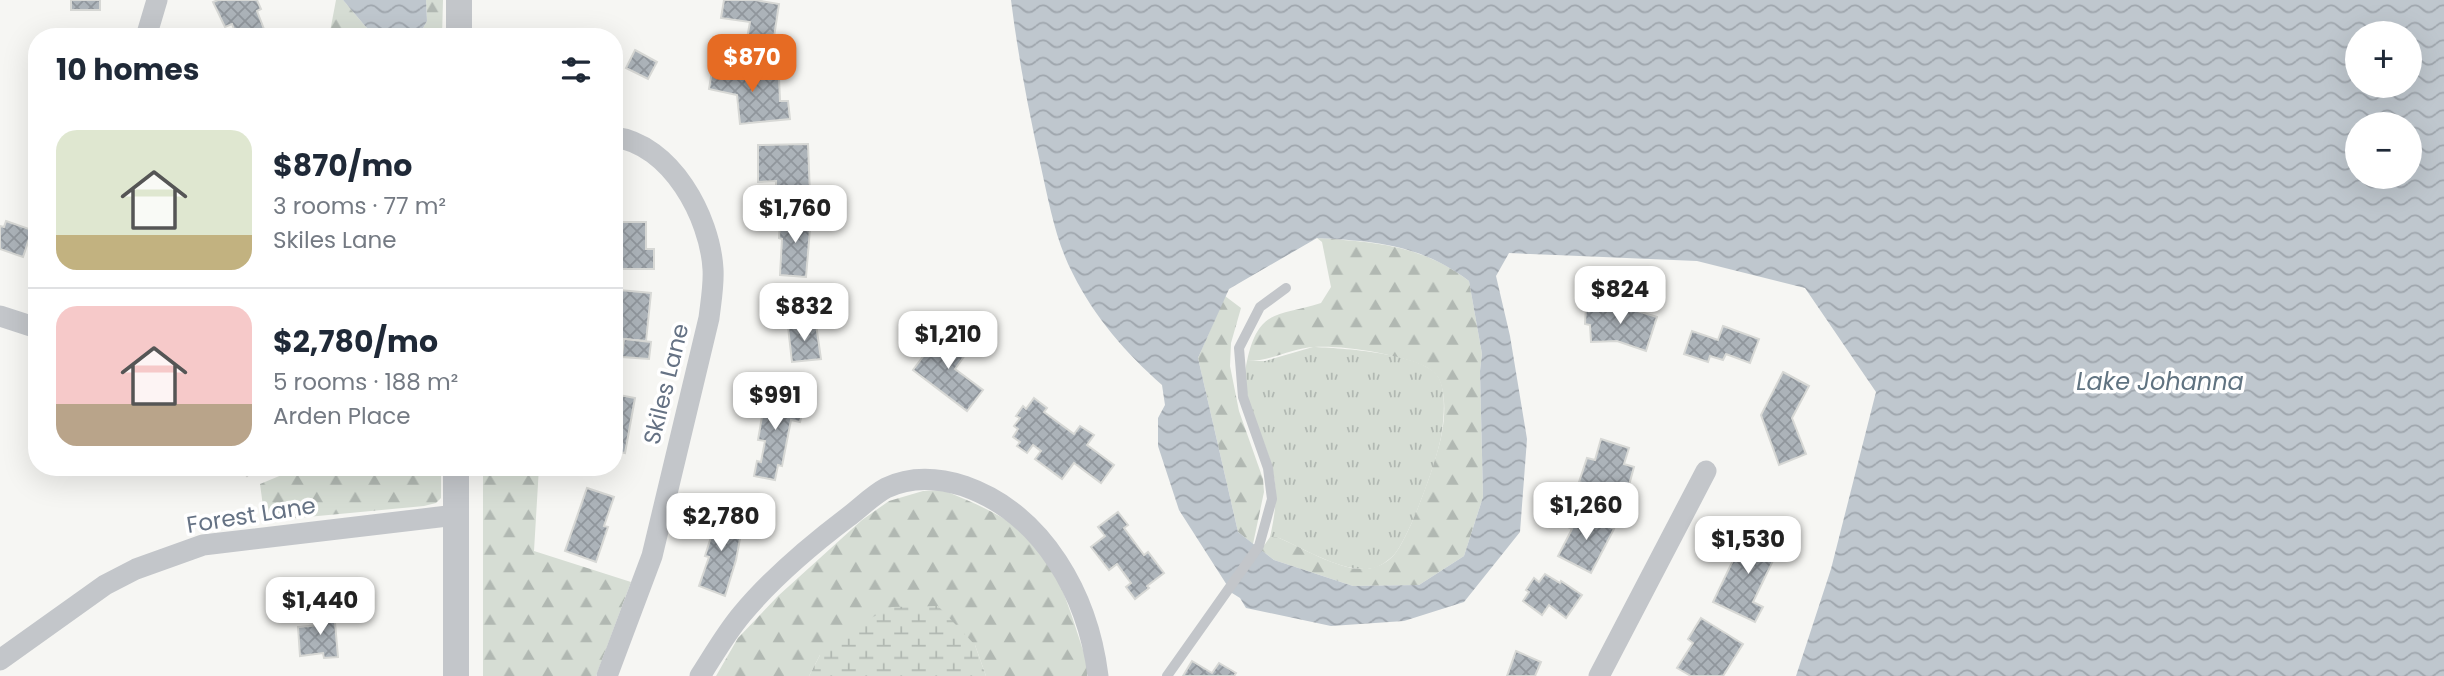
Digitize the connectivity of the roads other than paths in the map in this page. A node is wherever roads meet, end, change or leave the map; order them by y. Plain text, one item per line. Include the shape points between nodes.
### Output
1 (157, 0) edge
2 (459, 0) edge
3 (149, 28) edge
4 (459, 28) edge
5 (623, 140) edge
6 (1286, 288) dead end
7 (0, 316) edge
8 (28, 325) edge
9 (1706, 471) dead end
10 (456, 476) edge
11 (456, 515) junction
12 (0, 660) edge
13 (456, 676) edge
14 (607, 676) edge
15 (700, 676) edge
16 (1098, 676) edge
17 (1167, 676) edge
18 (1599, 676) edge

1 - 3 street
2 - 4 street
5 - 14 street, Skiles Lane via 649,150 686,190 710,246 713,279 709,318 652,556
6 - 17 lane via 1260,307 1239,348 1244,397 1268,468 1272,499 1259,546
7 - 8 street
9 - 18 street
10 - 11 street
11 - 12 street, Forest Lane via 203,545 106,585
11 - 13 street
15 - 16 street via 741,614 782,573 887,488 922,478 990,496 1037,533 1062,566 1079,604 1094,646

